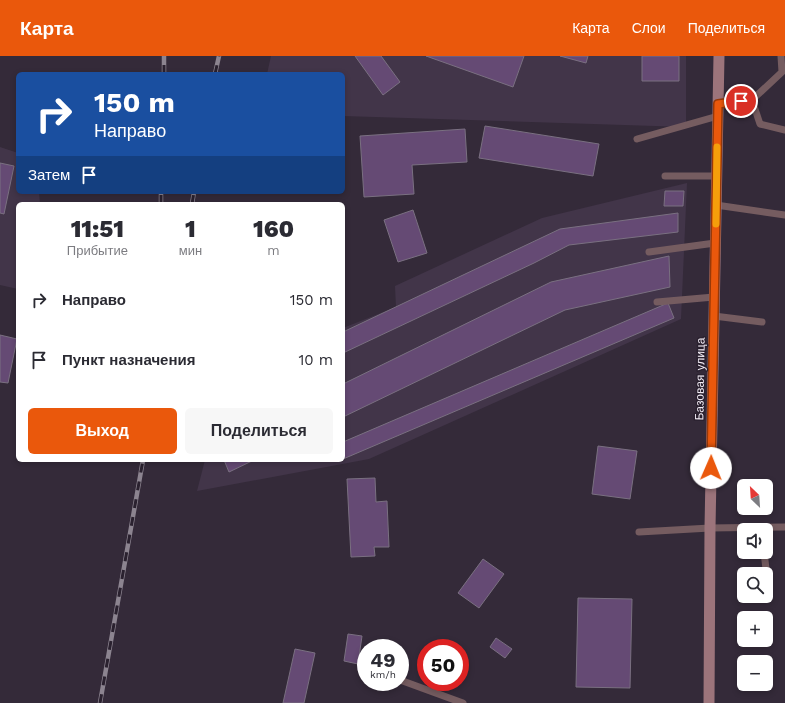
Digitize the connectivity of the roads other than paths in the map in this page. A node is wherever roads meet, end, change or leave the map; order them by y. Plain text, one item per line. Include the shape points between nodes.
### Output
1 (719, 56) edge
2 (781, 56) edge
3 (752, 100) junction
4 (718, 104) junction
5 (718, 116) junction
6 (785, 130) edge
7 (637, 139) dead end
8 (665, 176) dead end
9 (717, 176) junction
10 (716, 205) junction
11 (785, 215) edge
12 (715, 243) junction
13 (649, 252) dead end
14 (714, 296) junction
15 (657, 302) dead end
16 (714, 316) junction
17 (762, 322) dead end
18 (785, 527) edge
19 (710, 528) junction
20 (773, 528) edge
21 (737, 529) edge
22 (638, 532) dead end
23 (409, 683) edge
24 (463, 703) edge
25 (709, 703) edge

1 - 4 main road, Базовая улица
2 - 3 lane via 782,72
3 - 4 lane
3 - 6 lane via 760,124
4 - 5 main road, Базовая улица
5 - 7 lane
5 - 9 main road, Базовая улица
8 - 9 lane
9 - 10 main road, Базовая улица
10 - 11 lane
10 - 12 main road, Базовая улица
12 - 13 lane
12 - 14 main road, Базовая улица
14 - 15 lane
14 - 16 main road, Базовая улица
16 - 17 lane
16 - 19 main road, Базовая улица
18 - 20 lane
19 - 21 lane
19 - 22 lane
19 - 25 main road, Базовая улица
23 - 24 lane

